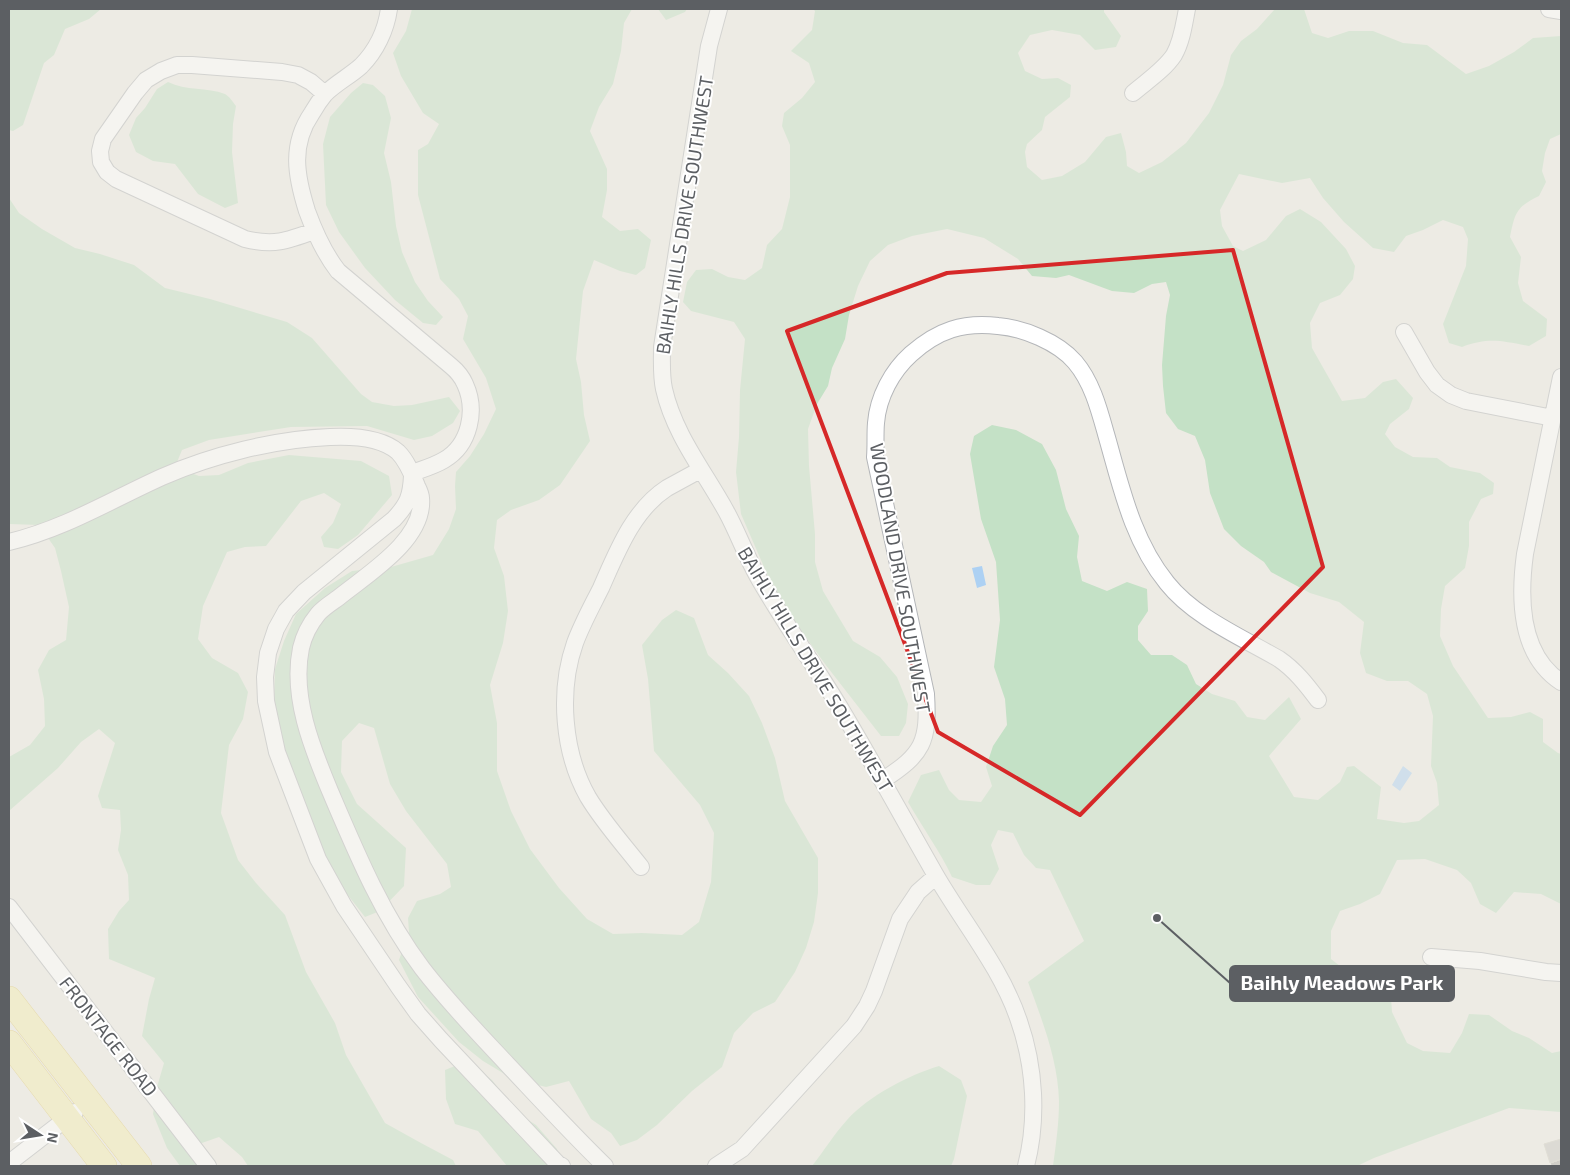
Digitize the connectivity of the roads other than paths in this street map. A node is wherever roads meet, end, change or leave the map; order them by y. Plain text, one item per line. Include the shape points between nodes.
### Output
1 (388, 9) edge
2 (719, 9) edge
3 (1187, 9) edge
4 (1549, 9) edge
5 (1561, 11) edge
6 (1133, 92) dead end
7 (325, 94) junction
8 (314, 232) junction
9 (1404, 332) dead end
10 (1561, 377) edge
11 (1553, 418) junction
12 (700, 470) junction
13 (412, 473) junction
14 (9, 542) edge
15 (1561, 682) edge
16 (1318, 700) dead end
17 (883, 780) junction
18 (641, 866) dead end
19 (936, 876) junction
20 (9, 907) edge
21 (1431, 957) dead end
22 (1561, 973) edge
23 (9, 999) edge
24 (9, 1043) edge
25 (89, 1101) junction
26 (67, 1118) junction
27 (9, 1162) edge
28 (104, 1166) edge
29 (139, 1166) edge
30 (208, 1166) edge
31 (562, 1166) edge
32 (605, 1166) edge
33 (716, 1166) edge
34 (1026, 1166) edge

1 - 7 street via 385,28 372,53
2 - 12 street, BAIHLY HILLS DRIVE SOUTHWEST via 708,56 662,347 664,388 678,429
3 - 6 street via 1175,53 1165,66
4 - 5 street
7 - 8 street via 303,128 297,158 300,189
7 - 8 street via 298,75 177,65 146,80 103,139 100,151 101,162 116,179 245,238 278,243
8 - 13 street via 338,272 451,366 465,384 471,417 460,445 446,460
9 - 11 street via 1427,372 1451,395 1466,401
10 - 11 street
11 - 15 street via 1525,554 1522,599 1532,644 1541,663
12 - 17 street, BAIHLY HILLS DRIVE SOUTHWEST via 725,508 791,632
12 - 18 street via 666,489 646,506 630,528 575,643 568,671 564,699 566,726 580,781 598,813
13 - 14 street via 397,452 380,442 341,436 313,437 202,462 164,476 36,536
13 - 31 street via 411,494 404,508 304,592 286,611 276,629 265,677 266,701 275,744 318,859 344,906 398,986 441,1040
13 - 32 street via 421,497 420,512 405,541 320,612 306,630 299,673 300,699 308,729 353,845 403,940 456,1010
16 - 17 street, WOODLAND DRIVE SOUTHWEST via 1289,666 1183,600 1152,564 1128,512 1094,396 1074,360 1035,334 1008,326 963,326 943,332 907,358 892,376 881,399 876,422 876,457 926,694 927,714 927,727 916,755
17 - 19 street, BAIHLY HILLS DRIVE SOUTHWEST
19 - 33 street via 911,900 900,918 874,991 854,1026 742,1150
19 - 34 street, BAIHLY HILLS DRIVE SOUTHWEST via 998,976 1019,1021 1029,1056 1033,1090 1034,1122
20 - 30 street, FRONTAGE ROAD
21 - 22 street
23 - 25 main road
24 - 26 main road
25 - 26 street
25 - 29 main road
26 - 27 street
26 - 28 main road

